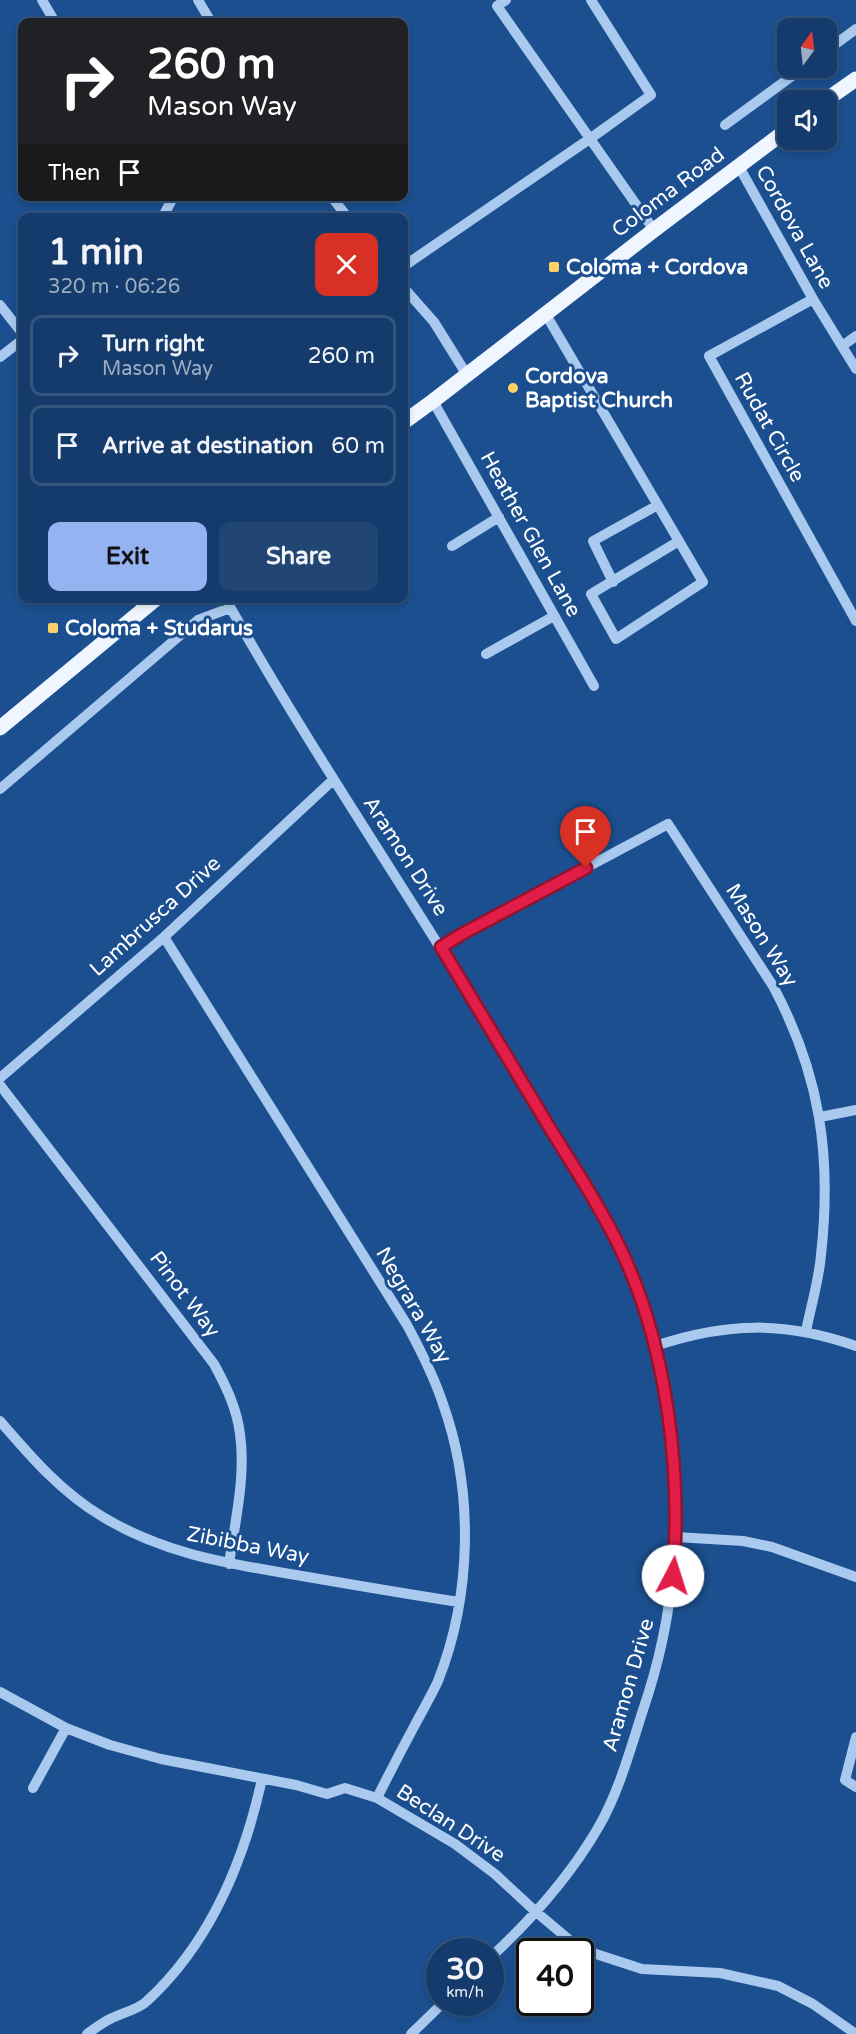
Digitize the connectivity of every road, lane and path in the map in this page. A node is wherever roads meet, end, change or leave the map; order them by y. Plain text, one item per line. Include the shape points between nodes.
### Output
1 (42, 0) edge
2 (198, 0) edge
3 (506, 0) edge
4 (591, 0) edge
5 (53, 18) edge
6 (209, 18) edge
7 (856, 29) edge
8 (837, 43) edge
9 (789, 78) edge
10 (856, 79) edge
11 (837, 92) edge
12 (725, 125) dead end
13 (777, 137) edge
14 (591, 138) junction
15 (738, 165) junction
16 (334, 201) edge
17 (344, 213) edge
18 (654, 230) junction
19 (408, 263) edge
20 (408, 293) edge
21 (813, 299) junction
22 (0, 305) edge
23 (545, 314) junction
24 (18, 328) edge
25 (856, 336) edge
26 (18, 343) edge
27 (842, 346) junction
28 (0, 357) edge
29 (856, 369) edge
30 (467, 375) junction
31 (433, 401) junction
32 (408, 419) edge
33 (658, 505) junction
34 (499, 517) junction
35 (679, 541) junction
36 (452, 546) dead end
37 (612, 582) junction
38 (152, 603) edge
39 (227, 603) edge
40 (554, 616) junction
41 (856, 621) edge
42 (486, 654) dead end
43 (594, 686) dead end
44 (0, 728) edge
45 (333, 780) junction
46 (0, 789) edge
47 (164, 937) junction
48 (441, 947) junction
49 (0, 1078) edge
50 (0, 1085) edge
51 (856, 1110) edge
52 (819, 1117) junction
53 (806, 1331) junction
54 (655, 1346) junction
55 (856, 1346) edge
56 (0, 1422) edge
57 (676, 1537) junction
58 (229, 1564) junction
59 (856, 1577) edge
60 (459, 1602) junction
61 (0, 1692) edge
62 (66, 1728) junction
63 (856, 1737) edge
64 (262, 1779) junction
65 (856, 1786) edge
66 (33, 1788) dead end
67 (376, 1798) junction
68 (535, 1911) junction
69 (504, 1945) edge
70 (430, 2016) edge
71 (87, 2034) edge
72 (411, 2034) edge
73 (856, 2034) edge

1 - 5 street
2 - 6 street
3 - 14 street via 497,6
4 - 14 street via 651,95
7 - 8 street
9 - 12 street
10 - 11 main road
13 - 15 main road, Coloma Road
14 - 18 street
14 - 19 street
15 - 18 main road, Coloma Road
15 - 21 street, Cordova Lane
16 - 17 street
18 - 23 main road, Coloma Road
20 - 30 street via 434,322
21 - 27 street, Cordova Lane
21 - 41 street, Rudat Circle via 709,356
22 - 24 street
23 - 30 main road, Coloma Road
23 - 33 street
25 - 27 street
26 - 28 street
27 - 29 street, Cordova Lane
30 - 31 main road, Coloma Road
31 - 32 main road, Coloma Road
31 - 34 street, Heather Glen Lane
33 - 35 street
33 - 37 street via 593,541
34 - 36 street
34 - 40 street, Heather Glen Lane
35 - 37 street
35 - 37 street via 703,582 616,639 591,594
38 - 44 main road
39 - 45 street, Aramon Drive
39 - 46 street via 198,620
40 - 42 street
40 - 43 street, Heather Glen Lane
45 - 47 street, Lambrusca Drive
45 - 48 street, Aramon Drive
47 - 49 street, Lambrusca Drive
47 - 60 street, Negrara Way via 407,1325 427,1364 444,1405 462,1490 465,1532
48 - 52 street, Mason Way via 669,824 787,1012 803,1051
48 - 54 street, Aramon Drive via 597,1205 622,1252
50 - 58 street, Pinot Way via 214,1364 226,1386 240,1433 242,1470
51 - 52 street
52 - 53 street, Mason Way via 825,1158 821,1256
53 - 54 street via 765,1327 722,1329
53 - 55 street
54 - 57 street, Aramon Drive via 672,1445
56 - 58 street, Zibibba Way via 51,1478 102,1517 172,1550
57 - 59 street via 772,1547
57 - 68 street, Aramon Drive via 664,1638 625,1766 600,1825
58 - 60 street, Zibibba Way
60 - 67 street, Negrara Way via 437,1682
61 - 62 street, Beclan Drive
62 - 64 street, Beclan Drive via 161,1759
62 - 66 street
63 - 65 street via 845,1780
64 - 67 street, Beclan Drive via 327,1794 345,1788
64 - 71 street via 232,1879 190,1950 145,2003
67 - 68 street, Beclan Drive via 455,1844
68 - 69 street, Aramon Drive
68 - 73 street, Beclan Drive via 573,1943 596,1954 642,1969 720,1973 778,1986 813,2004
70 - 72 street

